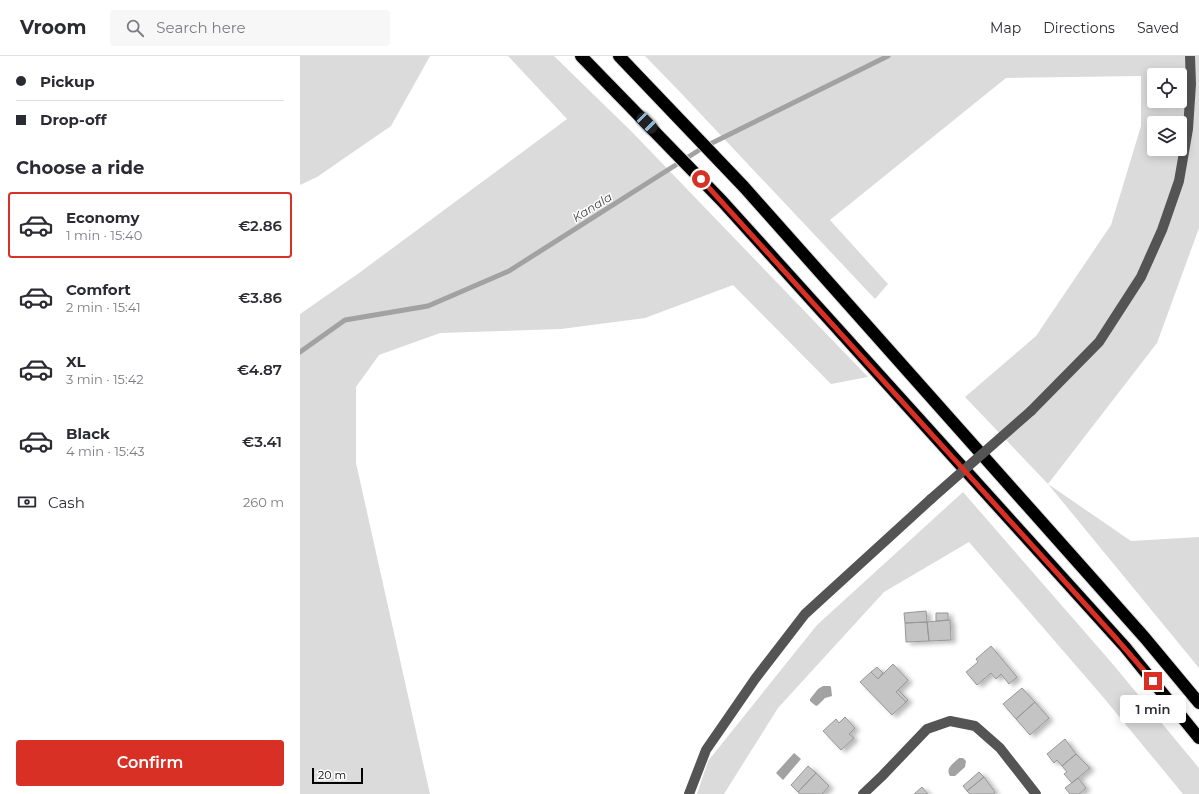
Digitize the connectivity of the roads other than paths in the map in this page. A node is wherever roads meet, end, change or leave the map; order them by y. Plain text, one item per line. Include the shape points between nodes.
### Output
1 (581, 56) edge
2 (618, 56) edge
3 (1190, 56) edge
4 (1199, 703) edge
5 (1199, 738) edge
6 (689, 794) edge
7 (863, 794) edge
8 (1036, 794) edge

1 - 5 highway via 722,201 1125,647
2 - 4 highway via 744,187 1145,638
3 - 6 street, bridge via 1188,129 1179,181 1162,230 1141,277 1100,342 1031,411 805,614 755,679 706,750
7 - 8 street via 926,729 950,721 975,726 1000,748

